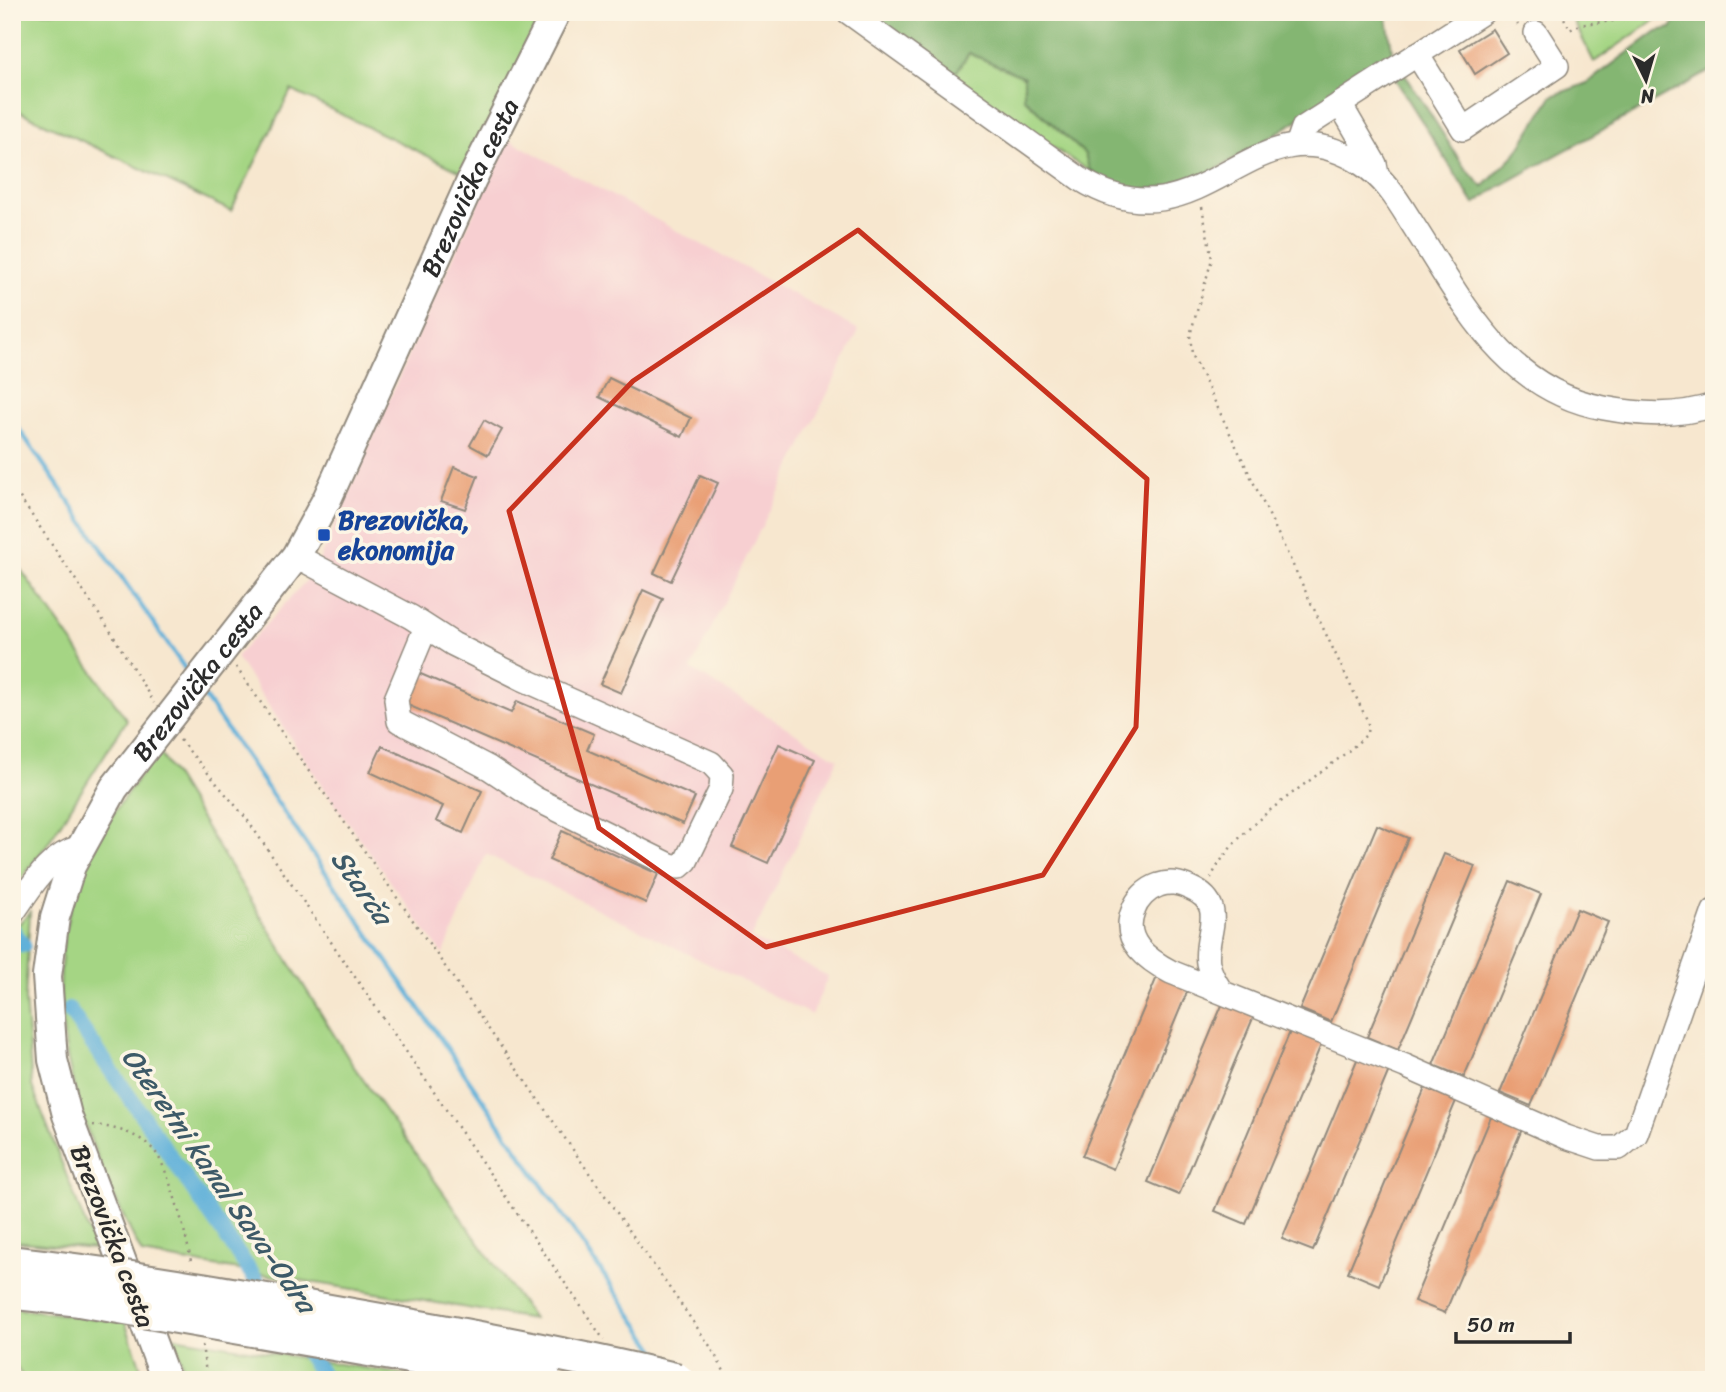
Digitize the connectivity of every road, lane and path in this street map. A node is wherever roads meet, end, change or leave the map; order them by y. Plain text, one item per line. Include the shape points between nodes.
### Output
1 (556, 12) edge
2 (848, 12) edge
3 (1483, 12) edge
4 (1560, 12) edge
5 (1634, 12) edge
6 (1536, 33) dead end
7 (1417, 54) junction
8 (1340, 104) junction
9 (1297, 145) junction
10 (1377, 174) junction
11 (1197, 190) junction
12 (1714, 405) edge
13 (12, 486) edge
14 (296, 556) junction
15 (426, 627) junction
16 (219, 656) junction
17 (170, 715) junction
18 (80, 847) junction
19 (1206, 898) junction
20 (1714, 911) edge
21 (12, 914) edge
22 (1221, 991) junction
23 (71, 1126) junction
24 (12, 1263) edge
25 (191, 1266) dead end
26 (12, 1292) edge
27 (201, 1334) dead end
28 (608, 1346) dead end
29 (12, 1368) edge
30 (21, 1380) edge
31 (166, 1380) edge
32 (207, 1380) edge
33 (545, 1380) edge
34 (677, 1380) edge
35 (729, 1380) edge

1 - 14 main road, Brezovička cesta via 472,179 327,499
2 - 11 street via 1102,193 1150,202
3 - 7 street
4 - 5 path via 1570,30 1583,23 1616,22
6 - 7 street via 1557,66 1463,129
7 - 8 street
8 - 9 street via 1303,128
8 - 10 street
9 - 10 street via 1337,152
9 - 11 street via 1267,151
10 - 12 street via 1477,325 1524,373 1560,394 1619,411 1675,414
11 - 19 path via 1212,259 1190,335 1192,354 1367,722 1367,734 1357,744 1290,793 1225,856 1210,880
13 - 17 path
14 - 15 street
14 - 16 main road, Brezovička cesta
15 - 15 street via 523,679 711,763 722,775 721,789 687,862 678,867 658,859 536,799 489,768 399,721 396,699
16 - 17 main road, Brezovička cesta
16 - 35 path via 710,1346
17 - 18 main road, Brezovička cesta via 114,788
17 - 28 path via 246,818
18 - 21 street via 64,851 51,862
18 - 23 main road, Brezovička cesta via 55,917 47,976 53,1059
19 - 22 street via 1213,923 1207,959
19 - 22 street via 1192,888 1160,884 1139,899 1130,929 1148,960
20 - 22 street via 1636,1134 1619,1148 1599,1149 1566,1137
23 - 25 path via 114,1127 142,1140 156,1153
23 - 31 main road, Brezovička cesta
24 - 34 highway, bridge via 558,1352
26 - 33 highway, bridge via 76,1299
27 - 32 path
29 - 30 path

